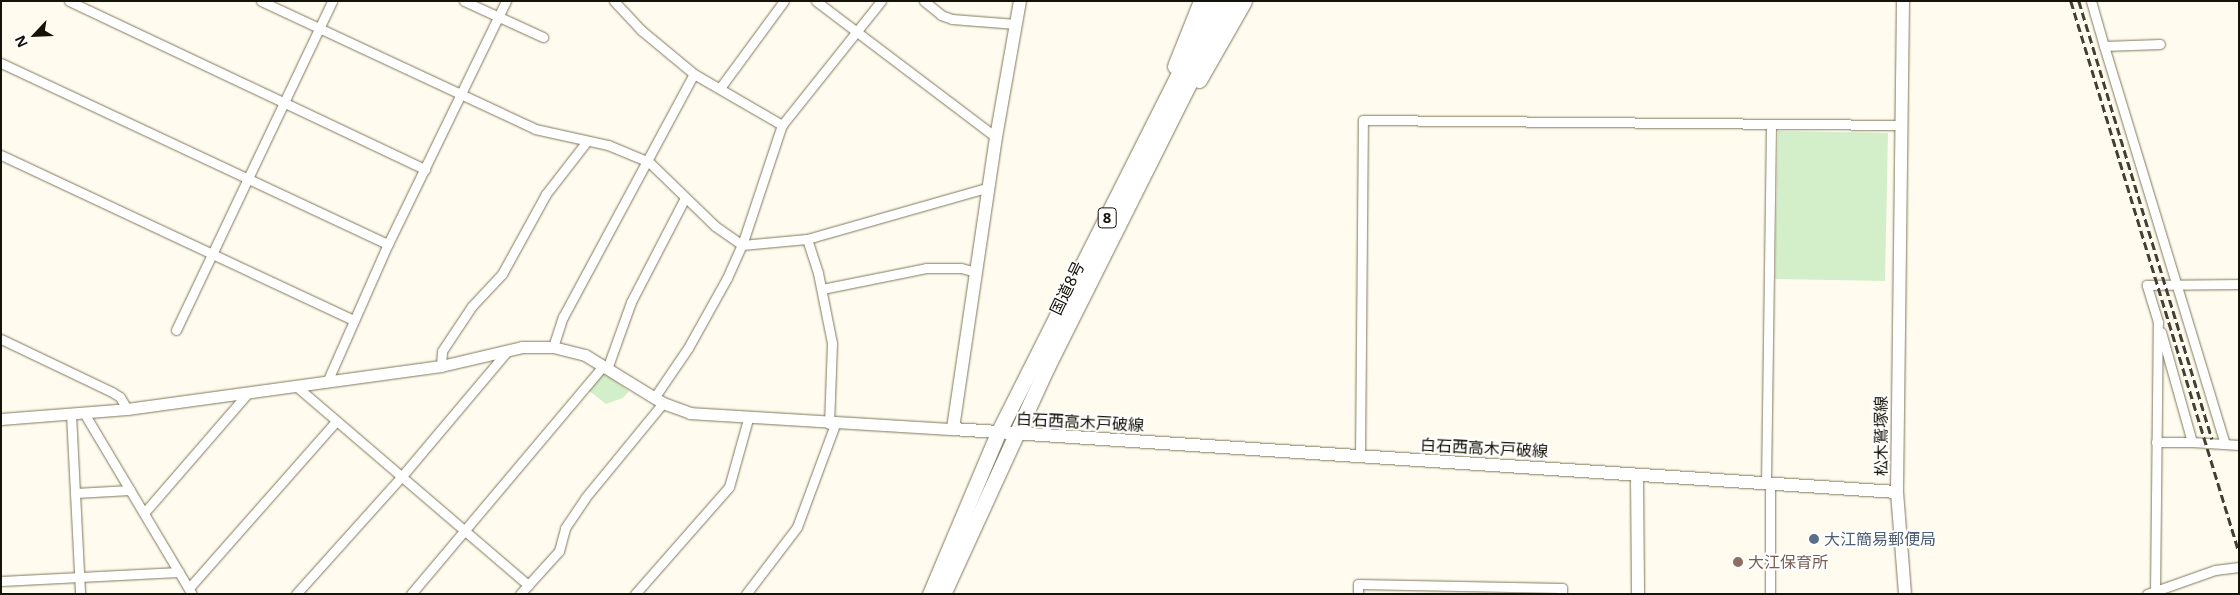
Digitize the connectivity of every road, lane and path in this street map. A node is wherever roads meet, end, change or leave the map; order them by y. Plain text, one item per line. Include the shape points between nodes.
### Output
1 (69, 1) edge
2 (261, 1) edge
3 (332, 1) edge
4 (464, 1) edge
5 (506, 1) edge
6 (614, 1) edge
7 (784, 1) edge
8 (816, 1) edge
9 (881, 1) edge
10 (924, 1) edge
11 (1020, 1) edge
12 (1201, 1) edge
13 (1215, 1) edge
14 (1230, 1) edge
15 (1244, 1) edge
16 (1902, 1) edge
17 (2091, 1) edge
18 (498, 17) junction
19 (1016, 24) junction
20 (319, 29) junction
21 (855, 31) junction
22 (543, 37) dead end
23 (2160, 44) dead end
24 (2104, 46) junction
25 (1, 63) edge
26 (694, 74) junction
27 (720, 88) junction
28 (461, 96) junction
29 (284, 103) junction
30 (1163, 106) junction
31 (1771, 124) junction
32 (782, 125) junction
33 (1900, 125) junction
34 (996, 137) junction
35 (587, 141) junction
36 (1157, 146) junction
37 (1, 155) edge
38 (649, 162) junction
39 (425, 169) junction
40 (248, 178) junction
41 (989, 187) junction
42 (685, 198) junction
43 (808, 239) junction
44 (388, 244) junction
45 (742, 245) junction
46 (213, 254) junction
47 (976, 272) junction
48 (2239, 284) edge
49 (2176, 285) junction
50 (822, 289) junction
51 (354, 320) junction
52 (2158, 322) junction
53 (176, 330) dead end
54 (1, 340) edge
55 (553, 347) junction
56 (508, 350) junction
57 (441, 366) junction
58 (605, 368) junction
59 (327, 382) junction
60 (296, 386) junction
61 (248, 393) junction
62 (658, 401) junction
63 (127, 409) junction
64 (84, 413) junction
65 (71, 414) junction
66 (1, 419) edge
67 (748, 419) junction
68 (336, 421) junction
69 (832, 424) junction
70 (956, 430) junction
71 (998, 433) junction
72 (1016, 434) junction
73 (2156, 442) junction
74 (2192, 442) junction
75 (2225, 444) junction
76 (2239, 444) edge
77 (1360, 457) junction
78 (402, 476) junction
79 (1637, 476) junction
80 (1768, 485) junction
81 (130, 490) junction
82 (1898, 492) junction
83 (75, 493) junction
84 (144, 513) junction
85 (466, 530) junction
86 (2239, 566) edge
87 (179, 572) junction
88 (79, 577) junction
89 (1, 582) edge
90 (528, 585) junction
91 (190, 591) edge
92 (2155, 593) edge
93 (80, 594) edge
94 (296, 594) edge
95 (411, 594) edge
96 (520, 594) edge
97 (635, 594) edge
98 (746, 594) edge
99 (930, 594) edge
100 (943, 594) edge
101 (1358, 594) edge
102 (1562, 594) edge
103 (1638, 594) edge
104 (1770, 594) edge
105 (1905, 594) edge
106 (2147, 594) edge

1 - 29 street
2 - 20 street
3 - 20 street
4 - 18 street
5 - 18 street
6 - 26 street via 641,30
7 - 27 street
8 - 21 street
9 - 21 street
10 - 19 street via 952,19
11 - 19 main road
12 - 30 highway via 1180,47
13 - 30 highway, 国道8号 / 8
14 - 36 highway, 国道8号 / 8
15 - 36 highway via 1212,62
16 - 33 main road, 松木鷲塚線
17 - 24 street
18 - 22 street
18 - 28 street
19 - 34 main road
20 - 28 street
20 - 29 street
21 - 32 street
21 - 34 street
23 - 24 street
24 - 49 street
25 - 40 street
26 - 27 street
26 - 38 street
27 - 32 street
28 - 35 street via 535,129
28 - 39 street
29 - 39 street
29 - 40 street
30 - 71 highway, 国道8号 / 8
31 - 33 street
31 - 77 street via 1363,120
31 - 80 street
32 - 45 street
33 - 82 main road, 松木鷲塚線
34 - 41 main road
35 - 38 street via 608,144
35 - 57 street via 546,194 502,274 472,306 442,351
36 - 72 highway, 国道8号 / 8
37 - 46 street
38 - 42 street
38 - 55 street via 563,317
39 - 44 street
40 - 44 street
40 - 46 street
41 - 43 street
41 - 47 main road
42 - 45 street via 715,226
42 - 58 street via 631,302
43 - 45 street
43 - 50 street
44 - 51 street
45 - 62 street
46 - 51 street
46 - 53 street
47 - 50 street via 961,268 926,268
47 - 70 main road
48 - 49 street
49 - 52 street via 2147,285
49 - 75 street
50 - 69 street via 832,343
51 - 59 street
52 - 73 street
52 - 74 street
54 - 63 street via 112,392 120,397
55 - 56 street
55 - 58 street via 585,355
56 - 57 street
56 - 78 street
57 - 59 street
58 - 62 street
58 - 85 street
59 - 60 street
60 - 61 street
60 - 68 street
61 - 63 street
61 - 84 street
62 - 67 street via 690,413
62 - 90 street via 565,528 559,550
63 - 64 street
64 - 65 street
64 - 81 street
65 - 66 street
65 - 83 street
67 - 69 street
67 - 97 street via 729,487
68 - 78 street
68 - 91 street
69 - 70 street
69 - 98 street via 797,527
70 - 71 main road, 白石西高木戸破線
71 - 72 main road, 白石西高木戸破線
71 - 99 highway, 国道8号 / 8
72 - 77 main road, 白石西高木戸破線
72 - 100 highway, 国道8号 / 8
73 - 74 street
73 - 92 street
74 - 75 street
75 - 76 street
77 - 79 main road, 白石西高木戸破線
78 - 85 street
78 - 94 street
79 - 80 main road, 松木鷲塚線
79 - 103 main road
80 - 82 main road, 松木鷲塚線
80 - 104 street
81 - 83 street
81 - 84 street
82 - 105 main road
83 - 88 street
84 - 87 street
85 - 90 street
85 - 95 street
86 - 92 street via 2215,570
87 - 88 street
87 - 91 street
88 - 89 street
88 - 93 street
90 - 96 street
92 - 106 street
101 - 102 street via 1358,584 1562,588

